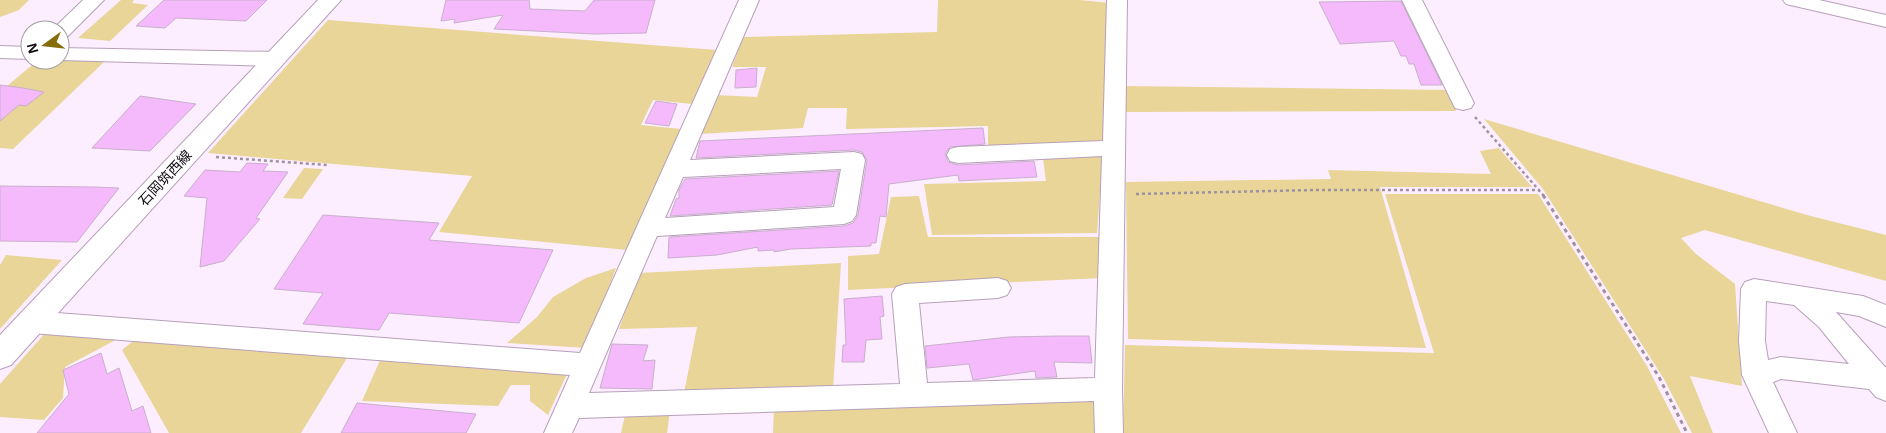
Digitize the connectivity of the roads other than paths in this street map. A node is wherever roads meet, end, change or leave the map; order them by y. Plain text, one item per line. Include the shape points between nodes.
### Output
1 (94, 0) edge
2 (330, 0) edge
3 (749, 0) edge
4 (1117, 0) edge
5 (1412, 0) edge
6 (1793, 0) edge
7 (1886, 21) edge
8 (70, 23) edge
9 (70, 42) edge
10 (0, 52) edge
11 (20, 53) edge
12 (70, 54) edge
13 (93, 55) junction
14 (275, 60) junction
15 (1463, 103) road end
16 (1114, 148) junction
17 (958, 155) dead end
18 (674, 168) junction
19 (648, 228) junction
20 (998, 288) dead end
21 (1801, 296) junction
22 (1886, 317) edge
23 (31, 322) junction
24 (0, 356) edge
25 (588, 365) junction
26 (1756, 375) junction
27 (1884, 382) edge
28 (1108, 389) junction
29 (915, 395) junction
30 (570, 406) junction
31 (558, 433) edge
32 (1109, 433) edge
33 (1783, 433) edge

1 - 8 street
2 - 14 main road, 石岡筑西線
3 - 18 street
4 - 16 street
5 - 15 street
6 - 7 street
9 - 13 street
10 - 11 street
12 - 13 street
13 - 14 street
14 - 23 main road, 石岡筑西線
16 - 17 street
16 - 28 street
18 - 19 street
18 - 19 street via 854,160 844,215
19 - 25 street
20 - 29 street via 905,294
21 - 22 street via 1863,306
21 - 26 street via 1754,289 1752,341
21 - 27 street via 1828,320
23 - 24 main road, 石岡筑西線
23 - 25 street
25 - 30 street
26 - 27 street via 1781,368
26 - 33 street
28 - 29 street
28 - 32 street
29 - 30 street
30 - 31 street

